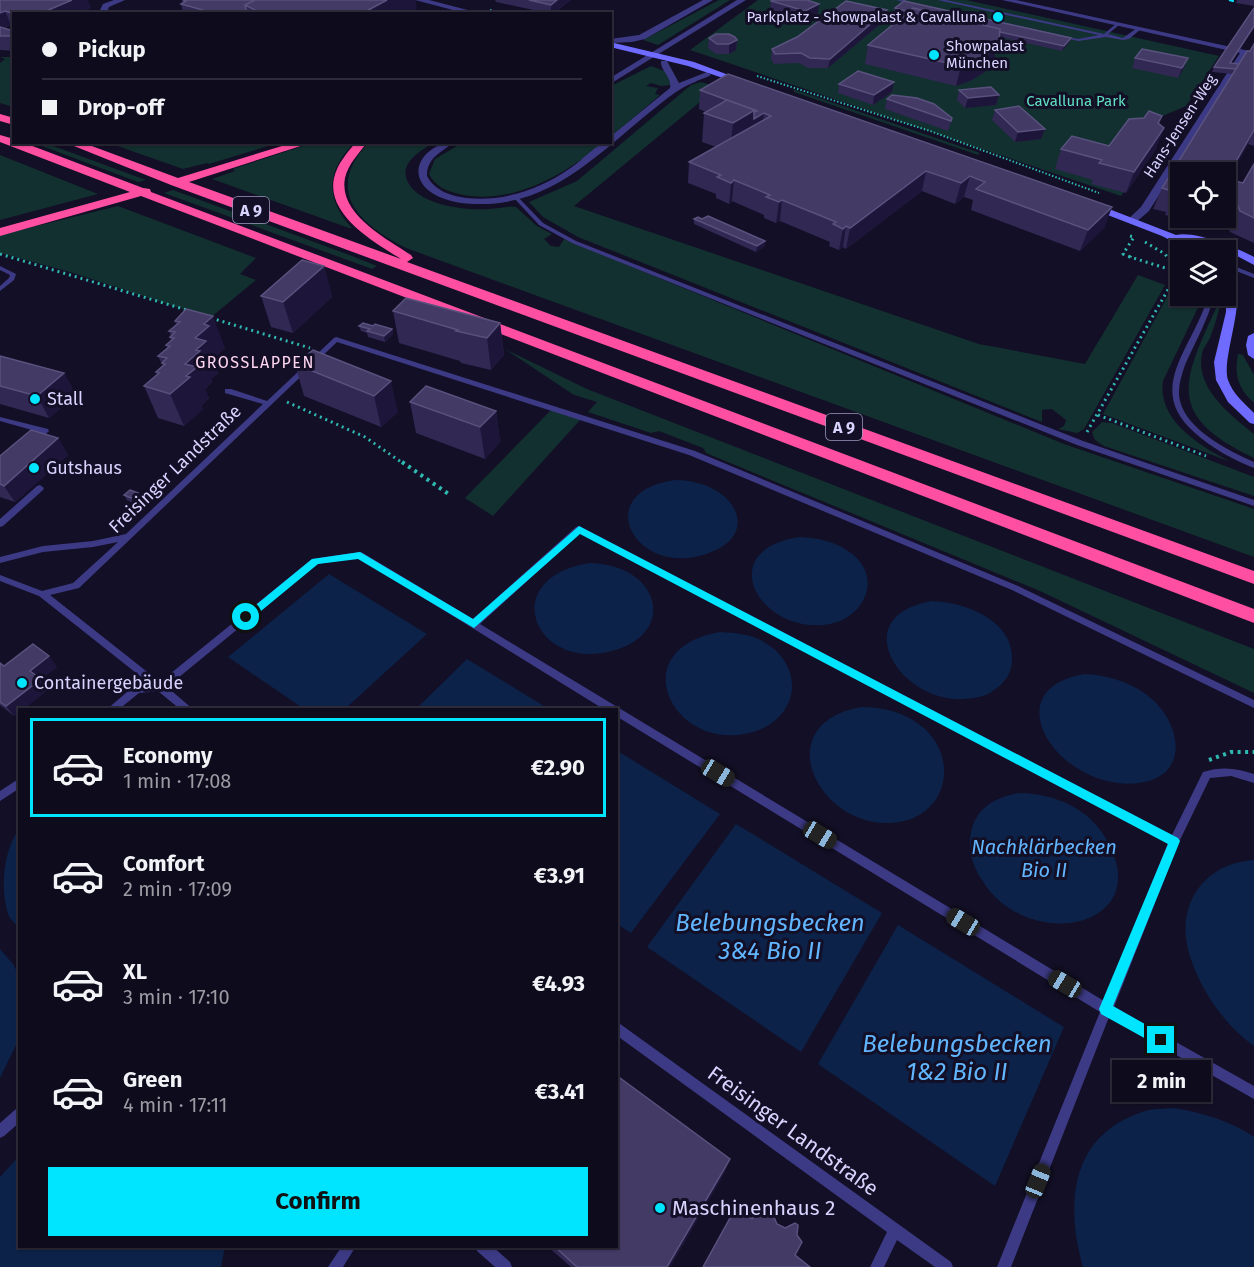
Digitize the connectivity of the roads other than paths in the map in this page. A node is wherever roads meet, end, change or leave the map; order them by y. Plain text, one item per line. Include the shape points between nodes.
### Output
1 (419, 0) edge
2 (709, 0) edge
3 (742, 0) edge
4 (898, 0) edge
5 (940, 0) edge
6 (1006, 0) edge
7 (115, 1) edge
8 (921, 5) edge
9 (454, 8) junction
10 (102, 12) edge
11 (448, 12) edge
12 (471, 12) edge
13 (1000, 22) edge
14 (1117, 24) junction
15 (1139, 29) junction
16 (1104, 36) junction
17 (612, 42) edge
18 (612, 42) edge
19 (612, 53) edge
20 (1249, 53) edge
21 (664, 63) junction
22 (707, 75) junction
23 (612, 81) edge
24 (674, 90) junction
25 (612, 140) edge
26 (16, 144) edge
27 (74, 144) edge
28 (284, 144) edge
29 (301, 144) edge
30 (360, 144) edge
31 (447, 144) edge
32 (608, 144) edge
33 (0, 150) edge
34 (75, 167) junction
35 (206, 171) junction
36 (516, 197) junction
37 (107, 198) junction
38 (1077, 200) edge
39 (1131, 221) junction
40 (0, 224) edge
41 (0, 232) edge
42 (1166, 234) junction
43 (1177, 240) edge
44 (1254, 262) edge
45 (0, 268) edge
46 (1236, 269) edge
47 (433, 276) junction
48 (1254, 276) edge
49 (0, 289) edge
50 (1207, 306) edge
51 (1233, 306) edge
52 (1254, 336) edge
53 (1254, 355) edge
54 (228, 392) dead end
55 (269, 404) junction
56 (0, 419) edge
57 (1254, 420) edge
58 (27, 447) edge
59 (1254, 465) edge
60 (40, 488) dead end
61 (1254, 502) edge
62 (0, 524) edge
63 (132, 535) junction
64 (0, 560) edge
65 (0, 578) edge
66 (1254, 578) edge
67 (42, 594) junction
68 (1254, 616) edge
69 (474, 624) junction
70 (160, 687) junction
71 (1254, 704) edge
72 (113, 708) edge
73 (186, 708) edge
74 (612, 708) edge
75 (618, 712) edge
76 (1254, 779) edge
77 (18, 784) edge
78 (0, 797) edge
79 (1174, 841) junction
80 (1106, 1009) junction
81 (618, 1028) edge
82 (1254, 1093) edge
83 (18, 1115) edge
84 (0, 1132) edge
85 (895, 1230) junction
86 (349, 1248) edge
87 (484, 1248) edge
88 (335, 1267) edge
89 (505, 1267) edge
90 (877, 1267) edge
91 (946, 1267) edge
92 (1004, 1267) edge

1 - 9 street
2 - 17 street via 642,37
3 - 23 street
4 - 8 lane
5 - 16 lane
6 - 14 street
7 - 10 street
9 - 11 street
9 - 12 street
13 - 16 lane via 1078,40
14 - 15 street
14 - 16 lane
15 - 16 lane via 1127,38
15 - 20 street
18 - 22 street via 750,81
19 - 21 street
20 - 39 street, Hans-Jensen-Weg via 1145,209
21 - 22 street
21 - 24 street via 675,76
22 - 24 street via 692,78
24 - 25 street
26 - 34 highway, A 9
27 - 47 highway, A 9
28 - 35 highway
29 - 35 highway
30 - 47 highway via 342,171 339,182 343,202 361,228
31 - 36 street via 422,165 421,178 432,190 472,202
32 - 36 street via 559,181
33 - 34 highway via 34,163
34 - 68 highway, A 9
35 - 37 highway
36 - 61 lane via 541,224 574,242 1080,443
37 - 40 highway
37 - 41 highway
38 - 39 street
39 - 42 street
42 - 43 street
42 - 44 street via 1220,246
45 - 49 lane via 13,274
46 - 48 lane
47 - 66 highway, A 9
50 - 59 lane via 1181,369 1175,391 1178,406 1194,429 1208,440
51 - 57 street via 1219,372 1229,393
52 - 53 street
54 - 55 lane
55 - 63 lane, Freisinger Landstraße
55 - 71 lane, Freisinger Landstraße via 336,339 692,453 1016,588
56 - 58 lane via 45,431
60 - 62 lane
63 - 64 lane
63 - 67 lane, Freisinger Landstraße via 76,586
65 - 67 lane
67 - 70 lane
69 - 70 lane via 360,555 315,561
69 - 74 lane
69 - 79 lane via 579,529
70 - 72 lane via 137,689
70 - 73 lane
75 - 80 lane
76 - 79 lane via 1219,771 1207,775
77 - 78 lane
79 - 80 lane
80 - 82 lane
80 - 92 lane
81 - 85 lane, Freisinger Landstraße
83 - 84 lane
85 - 90 lane
85 - 91 lane, Freisinger Landstraße
86 - 88 lane
87 - 89 lane

